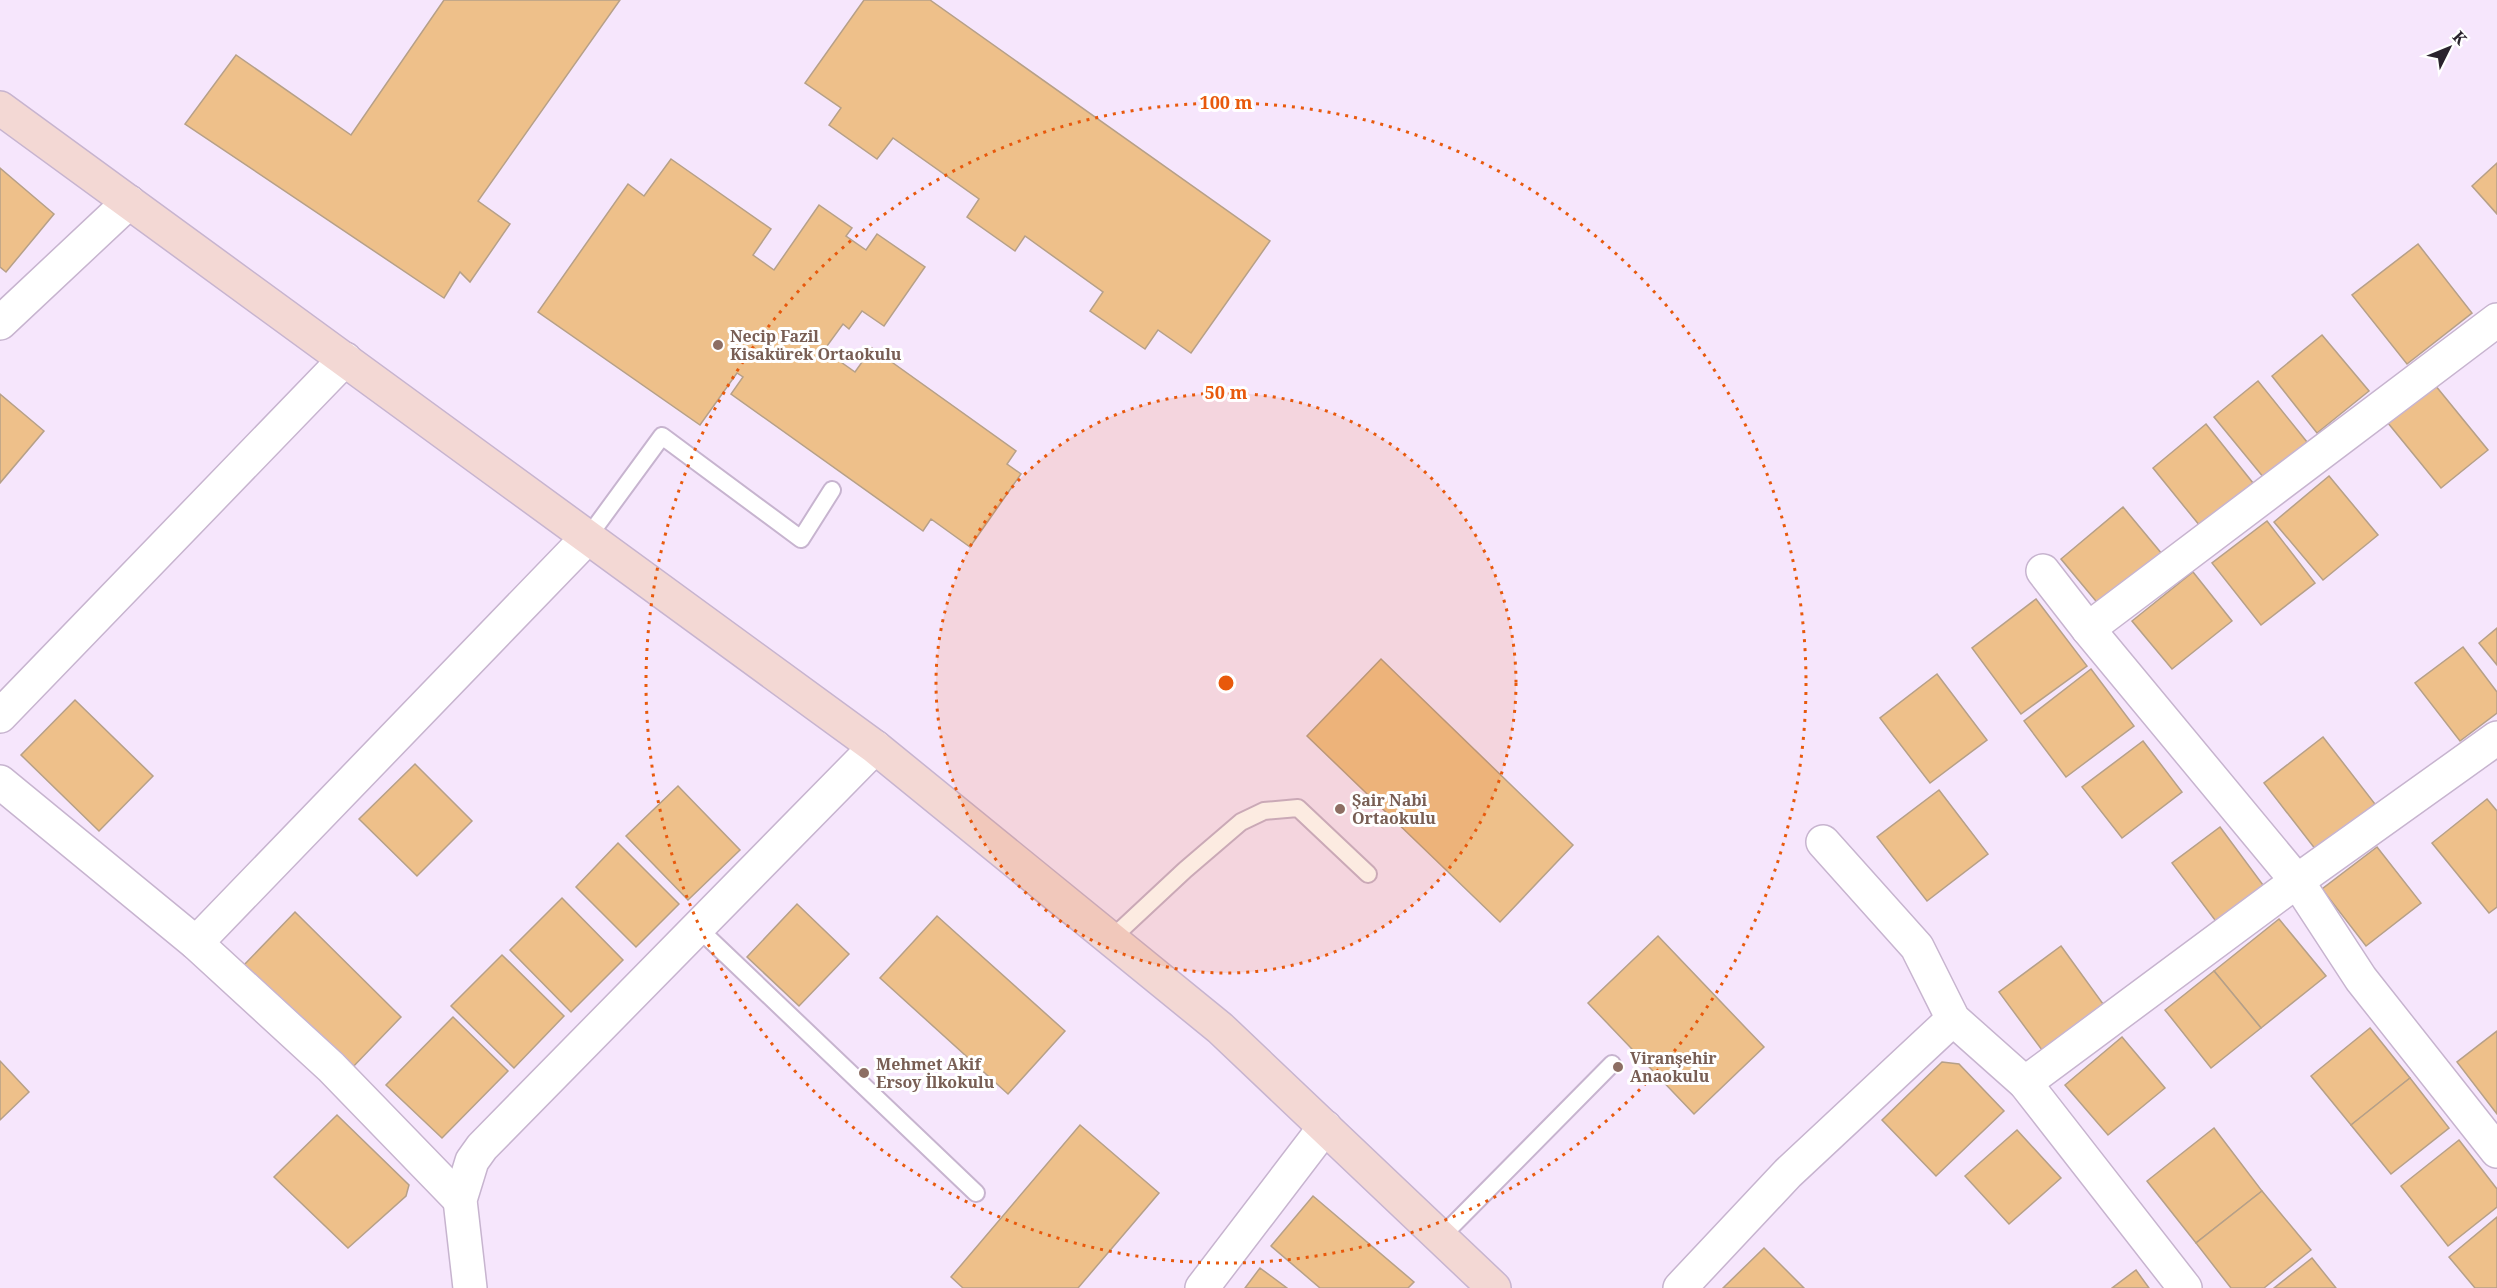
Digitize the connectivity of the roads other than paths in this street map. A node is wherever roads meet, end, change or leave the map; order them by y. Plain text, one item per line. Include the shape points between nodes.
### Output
1 (0, 108) edge
2 (129, 202) junction
3 (2497, 320) edge
4 (0, 323) edge
5 (345, 359) junction
6 (832, 490) dead end
7 (588, 537) junction
8 (2043, 571) dead end
9 (2088, 629) junction
10 (0, 717) edge
11 (2497, 738) edge
12 (875, 747) junction
13 (0, 782) edge
14 (1823, 842) dead end
15 (1368, 874) dead end
16 (2297, 881) junction
17 (698, 928) junction
18 (1111, 939) junction
19 (196, 943) junction
20 (1953, 1019) junction
21 (1612, 1064) dead end
22 (2025, 1083) junction
23 (1325, 1127) junction
24 (2497, 1151) edge
25 (976, 1193) dead end
26 (460, 1200) junction
27 (1441, 1237) junction
28 (470, 1288) edge
29 (1202, 1288) edge
30 (1494, 1288) edge
31 (1680, 1288) edge
32 (2185, 1288) edge

1 - 2 street
2 - 4 street
2 - 5 street
3 - 9 street
5 - 7 street
5 - 10 street
6 - 7 lane via 801,539 662,436
7 - 12 street
7 - 19 street
8 - 9 street
9 - 16 street
11 - 16 street
12 - 17 street
12 - 18 street
13 - 19 street
14 - 20 street via 1917,947
15 - 18 lane via 1298,808 1264,811 1241,822
16 - 22 street
16 - 24 street via 2361,979
17 - 25 lane
17 - 26 street via 482,1147 472,1161
18 - 23 street via 1220,1028
19 - 26 street via 331,1067
20 - 22 street
20 - 31 street via 1788,1173
21 - 27 lane
22 - 32 street
23 - 27 street
23 - 29 street
26 - 28 street
27 - 30 street

